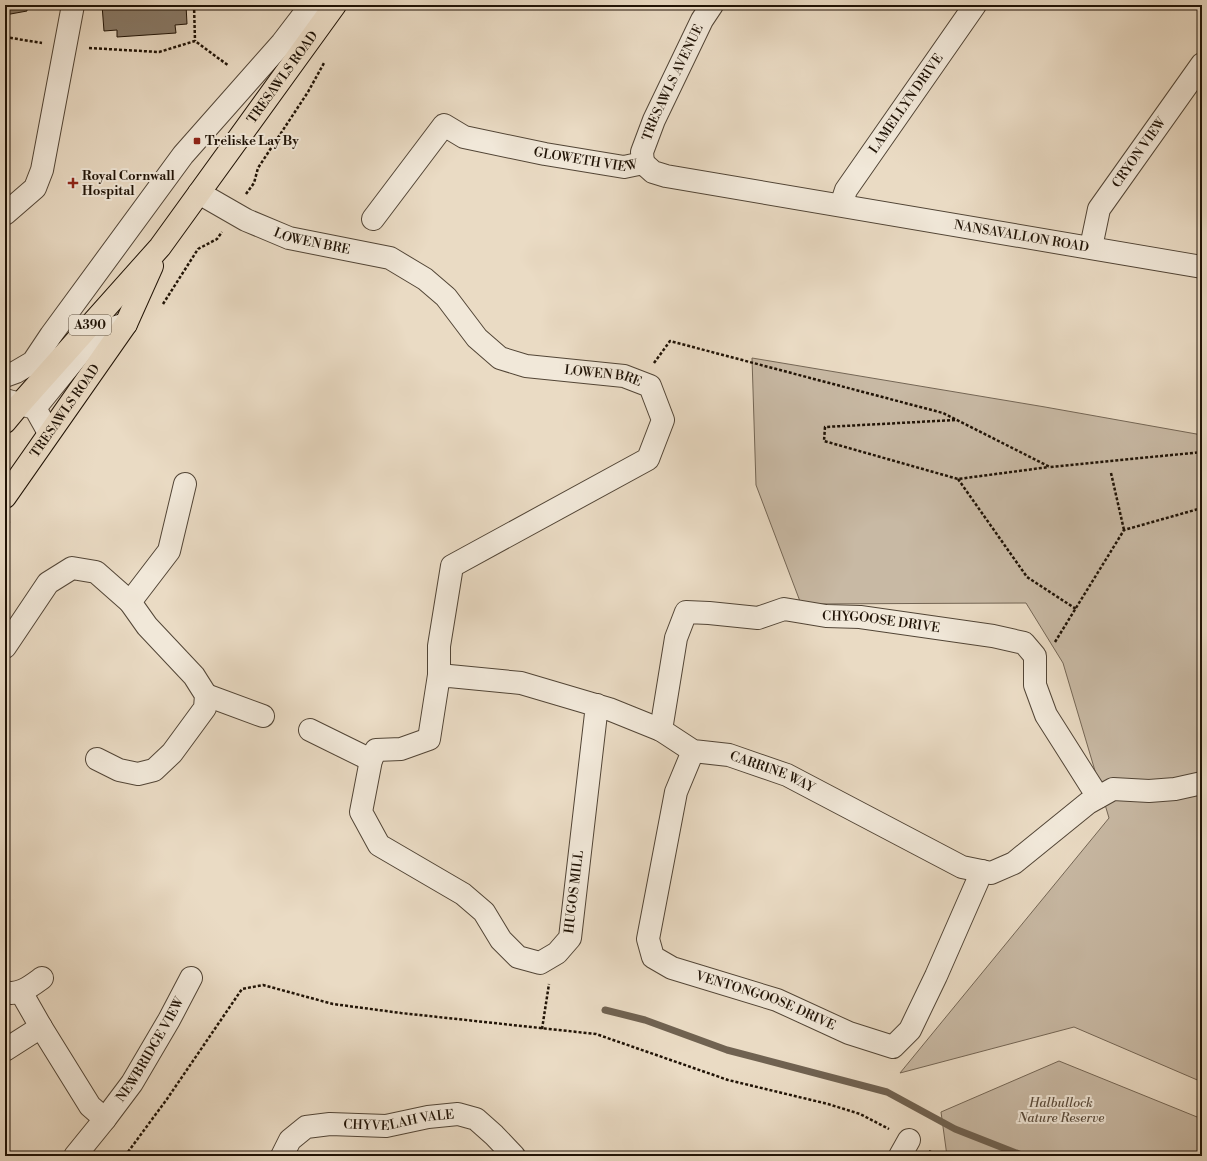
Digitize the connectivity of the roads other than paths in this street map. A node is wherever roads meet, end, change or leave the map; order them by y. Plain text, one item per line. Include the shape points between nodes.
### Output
1 (73, 5) edge
2 (311, 5) edge
3 (335, 5) edge
4 (712, 5) edge
5 (975, 5) edge
6 (1202, 64) edge
7 (643, 163) junction
8 (199, 193) junction
9 (841, 205) junction
10 (5, 214) edge
11 (373, 219) dead end
12 (160, 247) junction
13 (1091, 247) junction
14 (1202, 267) edge
15 (126, 324) junction
16 (5, 376) edge
17 (20, 404) edge
18 (5, 422) edge
19 (49, 433) junction
20 (185, 484) dead end
21 (9, 506) edge
22 (130, 602) junction
23 (5, 647) edge
24 (439, 675) junction
25 (206, 694) junction
26 (596, 705) junction
27 (263, 716) dead end
28 (310, 730) dead end
29 (660, 730) junction
30 (693, 751) junction
31 (97, 759) dead end
32 (371, 760) junction
33 (1202, 783) edge
34 (1098, 797) junction
35 (982, 871) junction
36 (42, 978) dead end
37 (191, 978) dead end
38 (13, 992) edge
39 (41, 1027) junction
40 (5, 1050) edge
41 (105, 1119) junction
42 (75, 1156) edge
43 (282, 1156) edge
44 (514, 1156) edge

1 - 10 street via 42,170 35,188
2 - 16 street via 282,43 184,155 33,362
3 - 8 highway, TRESAWLS ROAD / A390
4 - 7 street, TRESAWLS AVENUE via 702,20 654,120 642,152
5 - 9 street, LAMELLYN DRIVE via 846,190
6 - 13 street, CRYON VIEW via 1099,209
7 - 9 street, GLOWETH VIEW via 653,172 666,176
7 - 11 street, GLOWETH VIEW via 624,167 544,154 464,137 444,125
8 - 12 highway, TRESAWLS ROAD / A390
8 - 24 street, LOWEN BRE via 246,220 289,238 390,258 425,279 446,297 477,338 500,358 526,366 624,376 650,386 663,420 648,459 452,566 439,646
9 - 13 street, NANSAVALLON ROAD
12 - 15 highway, TRESAWLS ROAD / A390
12 - 17 highway, TRESAWLS ROAD / A390
13 - 14 street, NANSAVALLON ROAD
15 - 17 street, TRESAWLS ROAD via 96,333
15 - 19 highway, TRESAWLS ROAD / A390
17 - 18 highway, TRESAWLS ROAD / A390
17 - 19 street
19 - 21 highway, TRESAWLS ROAD / A390
20 - 22 street via 169,551
22 - 23 street via 96,572 72,568 48,582
22 - 25 street via 147,626 194,676
24 - 26 street, CARRINE WAY via 521,683
24 - 32 street via 429,739 401,749 376,750
25 - 27 street
25 - 31 street via 205,708 172,754 154,770 138,774 119,770
26 - 29 street, CARRINE WAY
26 - 32 street, HUGOS MILL via 570,938 558,953 540,963 518,957 501,940 484,912 463,894 379,845 361,812
28 - 32 street
29 - 30 street, CARRINE WAY
29 - 34 street, CHYGOOSE DRIVE via 676,638 686,612 758,618 784,609 993,636 1024,643 1034,656 1034,685 1046,715
30 - 35 street, CARRINE WAY via 729,755 787,775 962,867
30 - 35 street, VENTONGOOSE DRIVE via 676,792 648,939 653,957 672,968 777,1000 849,1033 893,1047 910,1030
33 - 34 street, CARRINE WAY via 1149,791 1113,788
34 - 35 street, CARRINE WAY via 1088,802 1014,863 991,873
36 - 38 street
37 - 41 street, NEWBRIDGE VIEW via 132,1083
38 - 39 street
39 - 40 street
39 - 41 street via 90,1106
41 - 42 street, NEWBRIDGE VIEW
43 - 44 street, CHYVELAH VALE via 290,1140 306,1127 330,1124 386,1126 458,1114 476,1119

